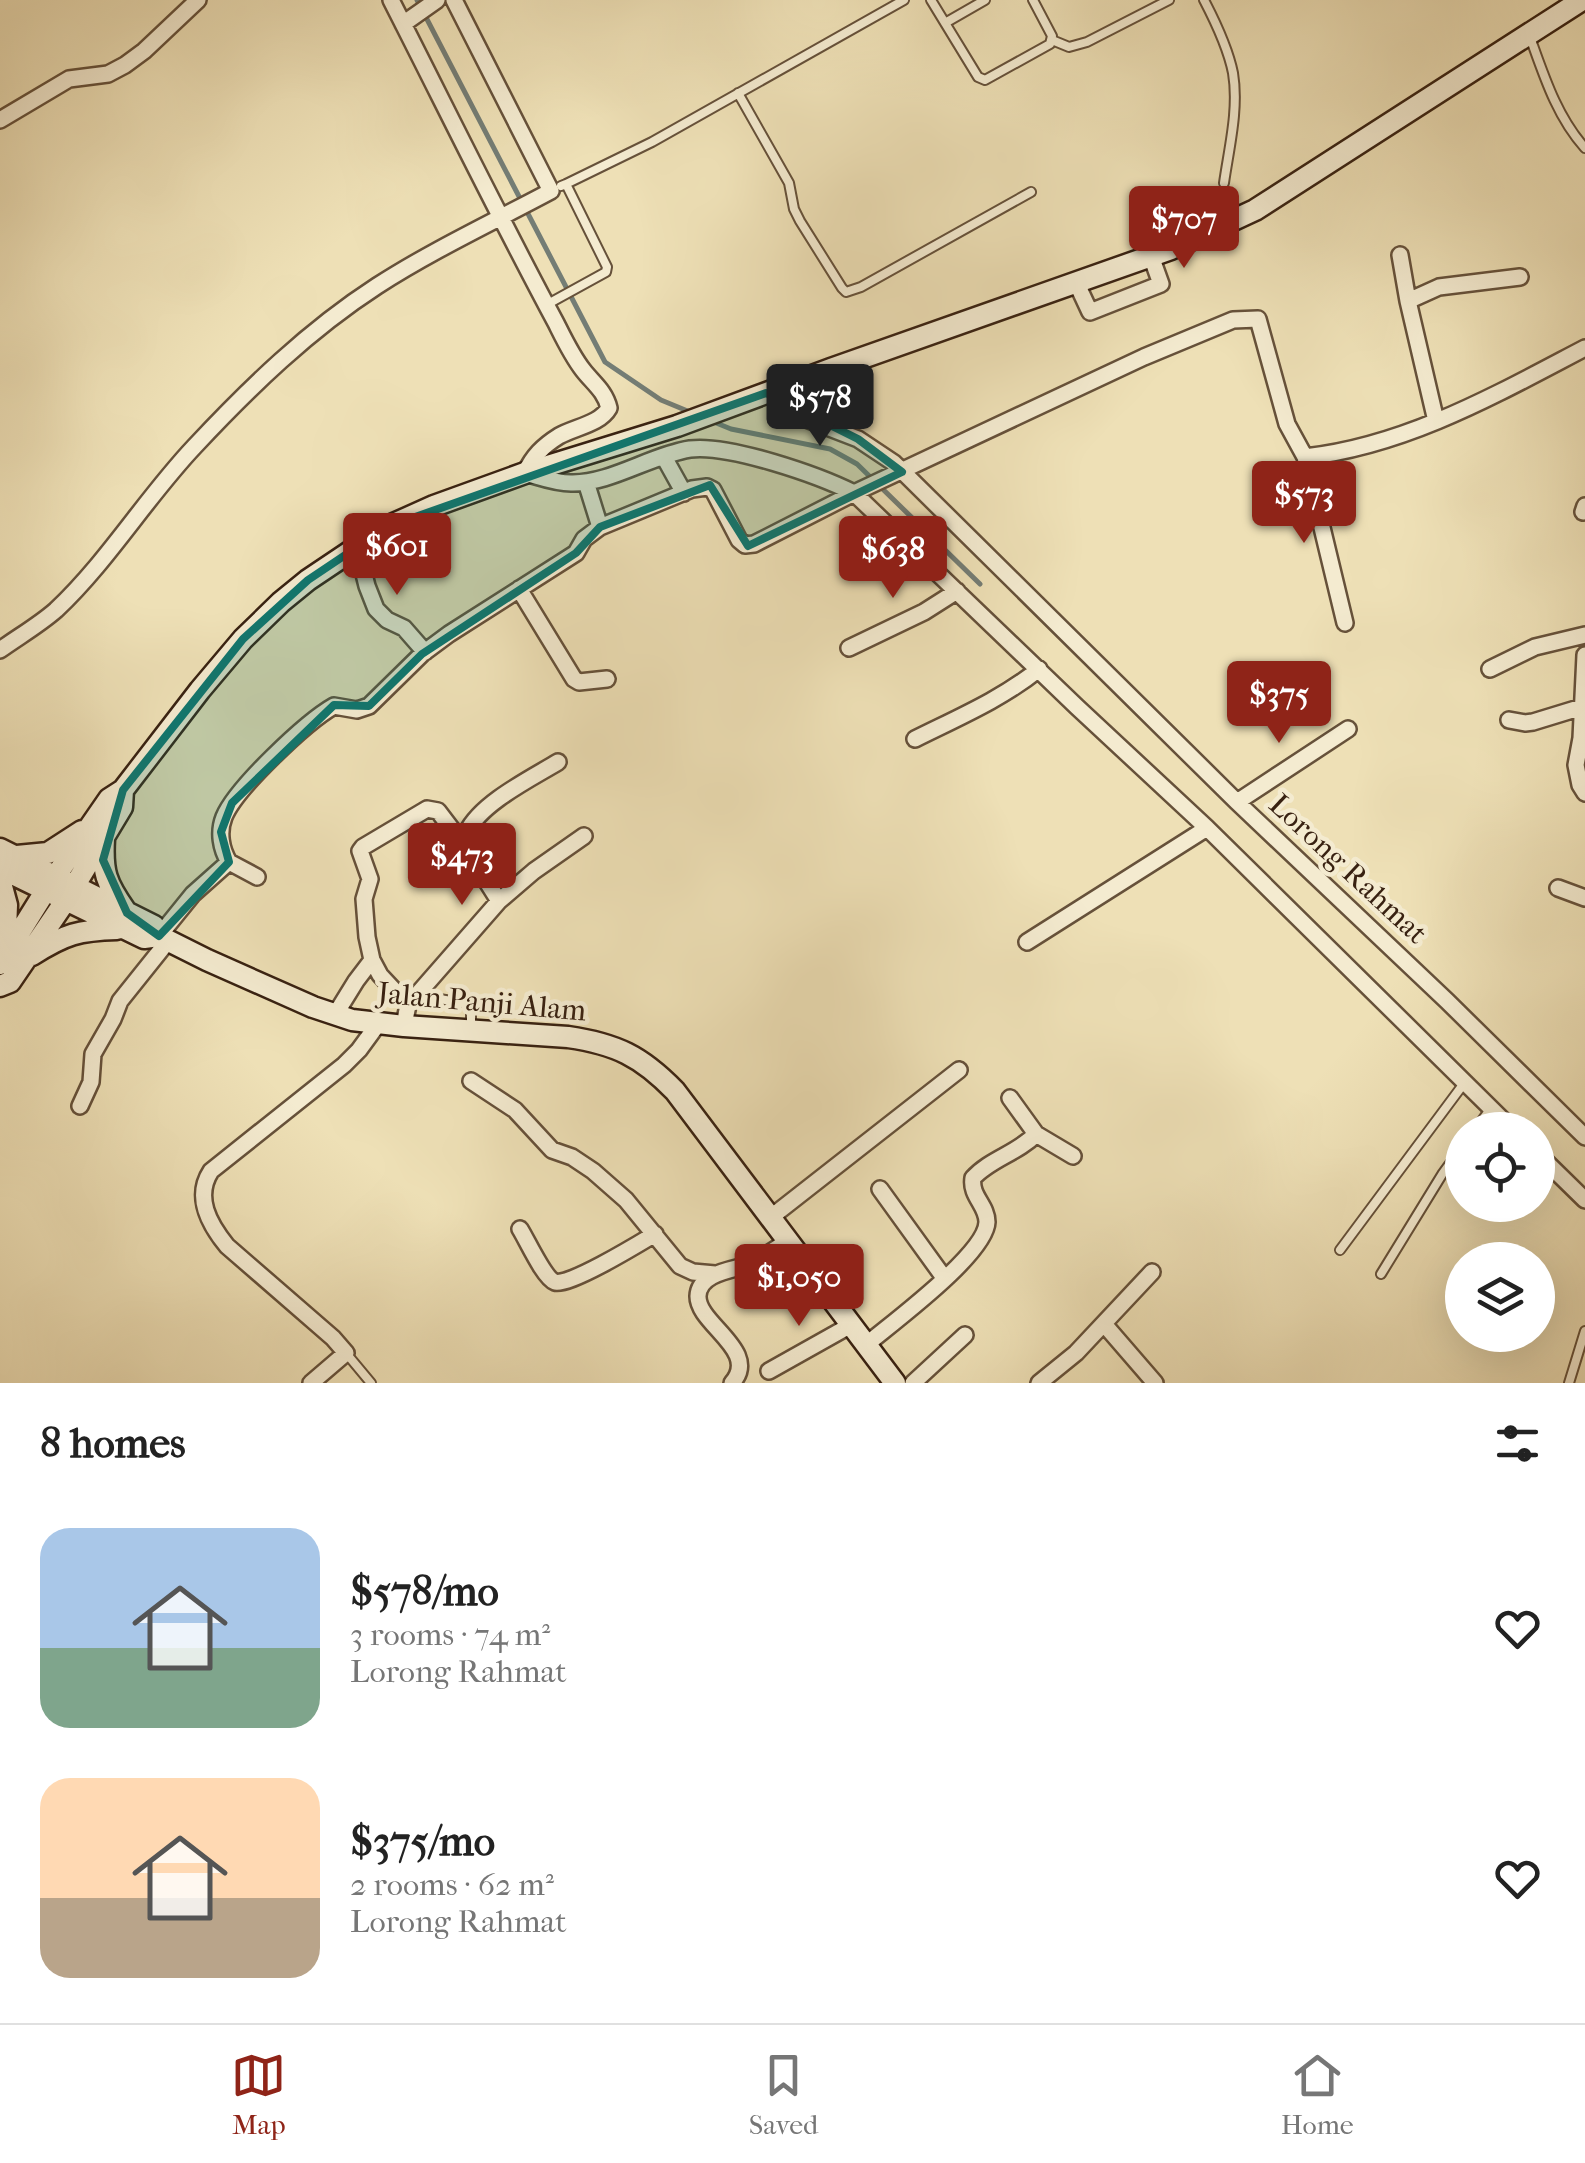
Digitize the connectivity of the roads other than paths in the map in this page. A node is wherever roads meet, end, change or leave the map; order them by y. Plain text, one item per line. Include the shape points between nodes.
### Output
1 (198, 0) edge
2 (391, 0) edge
3 (437, 0) edge
4 (454, 0) edge
5 (904, 0) edge
6 (932, 0) edge
7 (985, 0) edge
8 (1033, 0) edge
9 (1170, 0) edge
10 (1204, 0) edge
11 (1582, 0) edge
12 (945, 23) junction
13 (403, 24) junction
14 (1529, 33) junction
15 (1052, 40) junction
16 (738, 93) junction
17 (0, 120) edge
18 (1585, 148) edge
19 (1224, 183) dead end
20 (559, 188) junction
21 (1031, 192) dead end
22 (500, 218) junction
23 (1400, 255) dead end
24 (1151, 256) junction
25 (1520, 277) dead end
26 (1076, 282) junction
27 (1408, 301) junction
28 (546, 304) junction
29 (1585, 348) edge
30 (766, 393) junction
31 (1436, 420) junction
32 (664, 456) junction
33 (1305, 457) junction
34 (525, 473) junction
35 (900, 473) junction
36 (586, 482) junction
37 (684, 492) junction
38 (856, 492) junction
39 (600, 527) junction
40 (356, 546) junction
41 (519, 589) junction
42 (957, 590) junction
43 (1344, 624) dead end
44 (1585, 634) edge
45 (849, 648) dead end
46 (0, 650) edge
47 (425, 652) junction
48 (1585, 655) edge
49 (1490, 668) dead end
50 (1039, 669) junction
51 (608, 679) dead end
52 (1582, 706) junction
53 (1510, 720) dead end
54 (1348, 730) dead end
55 (915, 739) dead end
56 (558, 762) dead end
57 (1585, 792) edge
58 (1237, 802) junction
59 (1207, 828) junction
60 (98, 831) junction
61 (466, 834) junction
62 (584, 836) dead end
63 (5, 857) edge
64 (229, 862) junction
65 (256, 877) dead end
66 (0, 879) edge
67 (61, 888) junction
68 (1558, 888) dead end
69 (1585, 898) edge
70 (499, 901) junction
71 (126, 920) junction
72 (163, 939) junction
73 (1027, 942) dead end
74 (27, 958) junction
75 (2, 960) edge
76 (372, 960) junction
77 (0, 986) edge
78 (410, 1009) junction
79 (335, 1015) junction
80 (378, 1024) junction
81 (471, 1030) junction
82 (959, 1070) dead end
83 (471, 1081) dead end
84 (1465, 1082) junction
85 (1010, 1098) dead end
86 (80, 1106) dead end
87 (1491, 1108) junction
88 (1488, 1112) edge
89 (1495, 1112) edge
90 (1036, 1134) junction
91 (1585, 1137) edge
92 (1073, 1156) dead end
93 (1445, 1170) edge
94 (1555, 1171) edge
95 (880, 1189) dead end
96 (1585, 1200) edge
97 (770, 1218) junction
98 (520, 1229) dead end
99 (655, 1234) junction
100 (788, 1241) junction
101 (1340, 1250) dead end
102 (1152, 1272) dead end
103 (715, 1274) junction
104 (1381, 1274) dead end
105 (945, 1278) junction
106 (1104, 1324) junction
107 (851, 1325) junction
108 (1585, 1331) edge
109 (965, 1335) dead end
110 (866, 1345) junction
111 (346, 1353) junction
112 (769, 1371) dead end
113 (311, 1383) edge
114 (371, 1383) edge
115 (732, 1383) edge
116 (896, 1383) edge
117 (912, 1383) edge
118 (1039, 1383) edge
119 (1155, 1383) edge
120 (1569, 1383) edge

1 - 17 street via 125,65 69,79
2 - 13 street
3 - 13 street
4 - 20 street
5 - 16 lane
6 - 12 lane
7 - 12 lane
8 - 15 lane
9 - 15 lane via 1087,42 1069,47
10 - 19 lane via 1234,77
11 - 14 street
12 - 15 lane via 985,80
13 - 22 street
14 - 18 lane via 1566,126
14 - 24 street via 1255,210
16 - 20 lane
16 - 21 lane via 788,183 800,222 846,292
20 - 22 street
20 - 28 lane via 607,268
22 - 28 street
22 - 46 street via 375,288 291,352 193,448 53,613
23 - 27 street
24 - 26 street
24 - 26 street via 1162,284 1090,312
25 - 27 street via 1439,288
26 - 30 street
27 - 31 street
28 - 34 street via 609,408 544,446
29 - 31 street
30 - 34 street
30 - 35 street, Lorong Rahmat via 806,419 858,438
31 - 33 street via 1366,446
32 - 36 street
32 - 37 street
32 - 38 street via 729,451
33 - 35 street via 1288,424 1258,319 1233,320 1144,357
33 - 43 street
34 - 36 street
34 - 40 street via 410,516
35 - 38 street
35 - 58 street, Lorong Rahmat
36 - 39 street
37 - 38 street via 713,490 748,546
37 - 39 street
38 - 42 street
39 - 41 street via 576,553
40 - 47 street via 376,609
40 - 60 street via 243,639
41 - 47 street
41 - 51 street via 574,679
42 - 45 street
42 - 50 street
44 - 49 street
47 - 64 street via 370,706 334,706 279,751 226,813 220,832
48 - 52 street
50 - 55 street
50 - 59 street
52 - 53 street via 1534,722
52 - 57 street via 1576,766
54 - 58 street
56 - 61 street via 475,818
58 - 91 street, Lorong Rahmat
59 - 73 street
59 - 84 street
60 - 63 street via 48,853
60 - 67 street
60 - 71 street via 105,876
61 - 70 street via 470,855
61 - 76 street via 427,808 362,848 370,879 364,900
62 - 70 street
63 - 67 street, Jalan Panji Alam
64 - 65 street
64 - 72 street via 192,894
66 - 75 street via 7,905
67 - 71 street, Jalan Panji Alam
67 - 74 street
67 - 75 street
68 - 69 street
70 - 78 street
71 - 72 street, Jalan Panji Alam via 144,938
71 - 74 street via 74,932
72 - 79 street, Jalan Panji Alam
72 - 86 street via 93,1054
74 - 77 street
76 - 78 street
76 - 79 street
78 - 80 street, Jalan Panji Alam
78 - 81 street, Jalan Panji Alam
78 - 81 lane via 468,1004
79 - 80 street, Jalan Panji Alam
80 - 111 street via 344,1064 211,1170 202,1197 227,1246
81 - 97 street, Jalan Panji Alam via 597,1041 648,1065
82 - 97 street
83 - 99 street via 515,1110 552,1150 593,1171
84 - 87 street
84 - 101 lane
85 - 90 street
87 - 88 lane
87 - 89 street
90 - 92 street
90 - 105 street via 972,1178 987,1220 983,1239
93 - 104 lane
94 - 96 street
95 - 105 street
97 - 100 street, Jalan Panji Alam
98 - 99 street via 556,1282
99 - 103 street via 680,1266
100 - 103 street
100 - 107 street, Jalan Panji Alam
102 - 106 street
103 - 115 street via 698,1300 736,1354 739,1370
105 - 110 street
106 - 118 street
106 - 119 street
107 - 110 street, Jalan Panji Alam
107 - 112 street
108 - 120 lane
109 - 117 street
110 - 116 street, Jalan Panji Alam
111 - 113 street
111 - 114 lane

